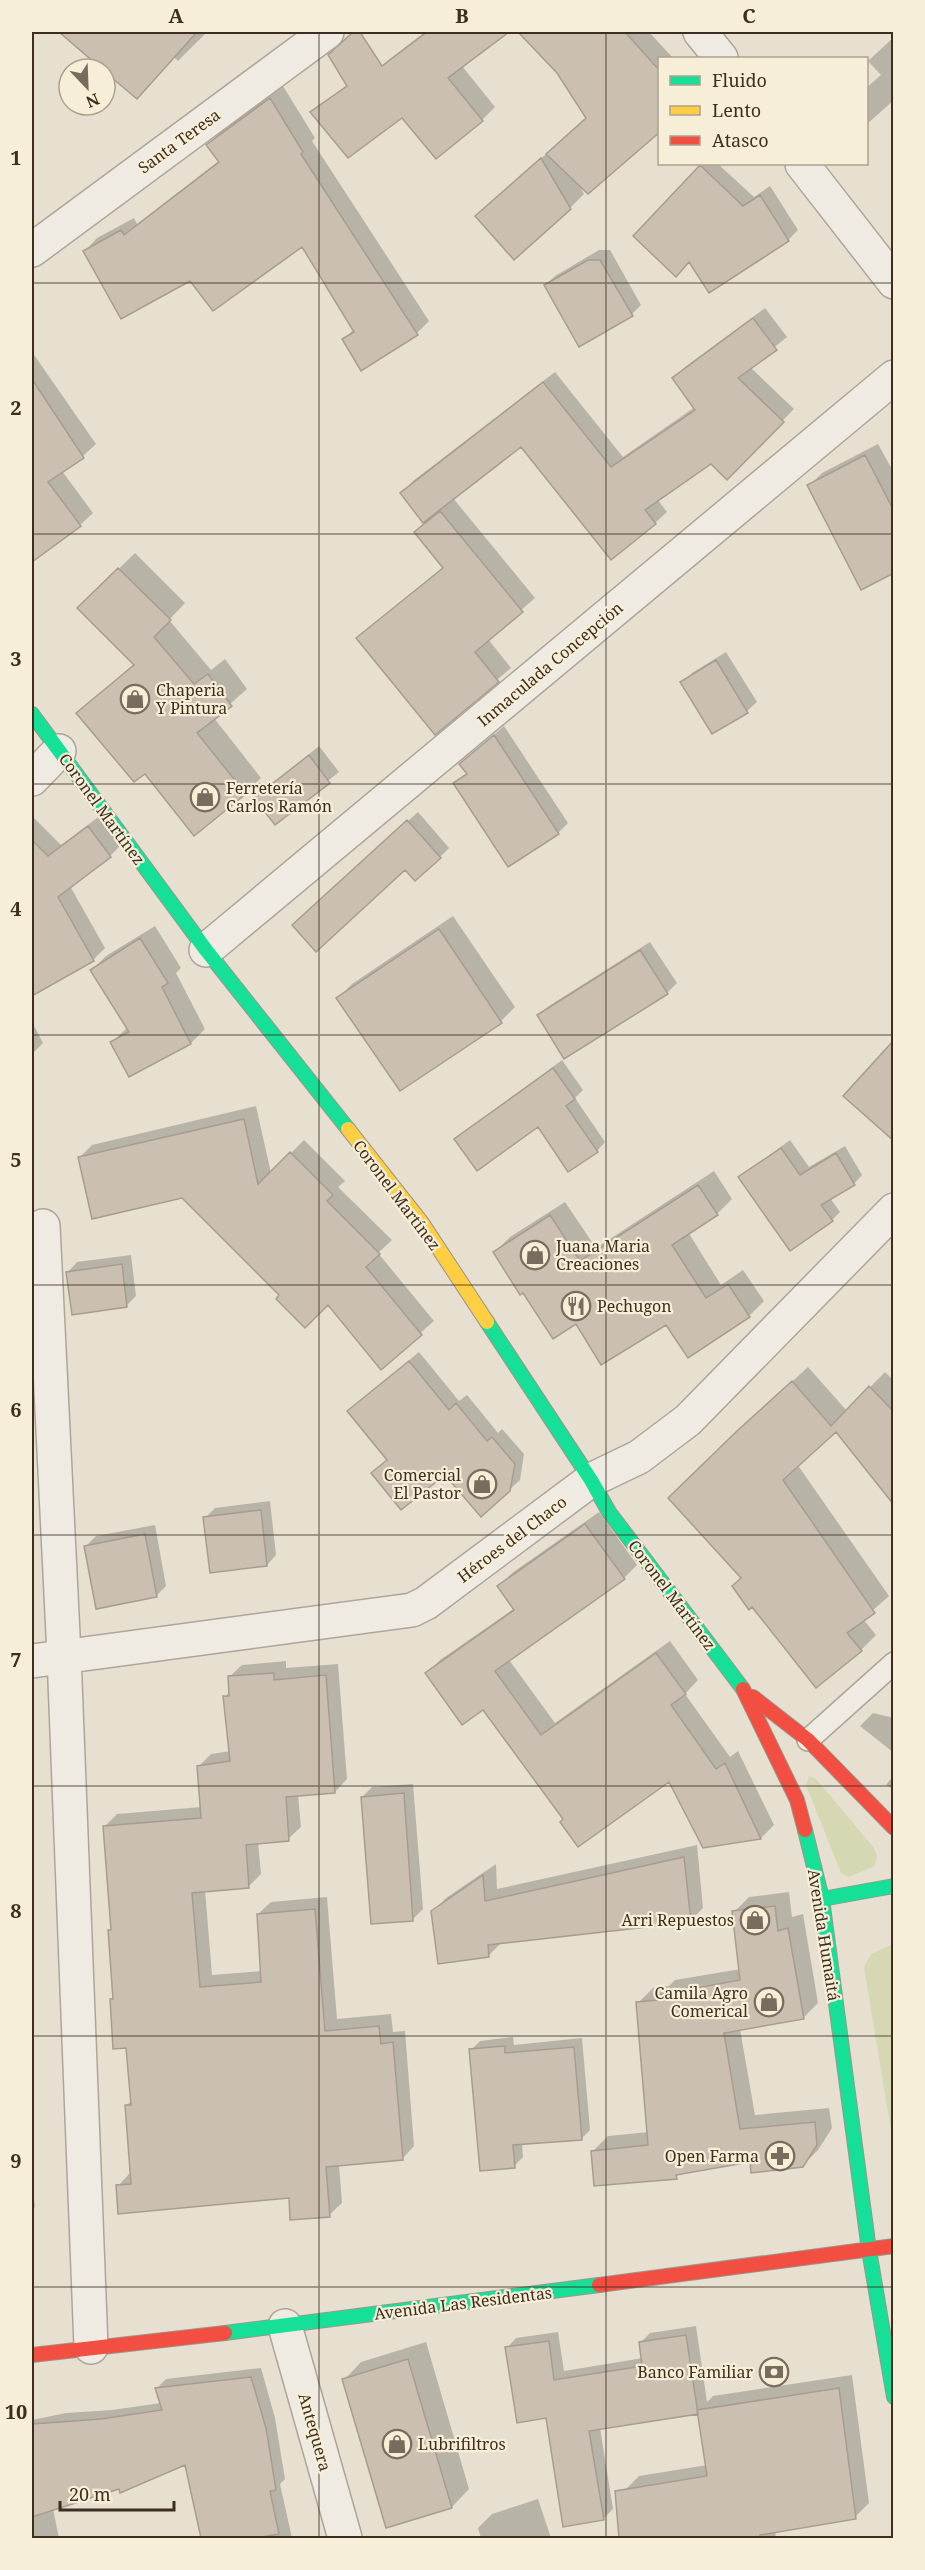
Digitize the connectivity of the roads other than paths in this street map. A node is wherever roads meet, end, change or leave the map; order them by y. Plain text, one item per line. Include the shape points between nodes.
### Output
1 (327, 32) edge
2 (700, 32) edge
3 (720, 57) edge
4 (803, 165) edge
5 (32, 250) edge
6 (894, 282) edge
7 (894, 377) edge
8 (32, 714) edge
9 (59, 752) junction
10 (32, 779) edge
11 (206, 950) junction
12 (894, 1210) edge
13 (43, 1226) dead end
14 (591, 1480) junction
15 (64, 1655) junction
16 (32, 1661) edge
17 (894, 1663) edge
18 (743, 1689) junction
19 (807, 1740) junction
20 (894, 1828) edge
21 (894, 1886) edge
22 (822, 1899) junction
23 (894, 2246) edge
24 (869, 2250) junction
25 (285, 2326) junction
26 (91, 2347) junction
27 (32, 2355) edge
28 (894, 2397) edge
29 (345, 2538) edge

1 - 5 street, Santa Teresa
2 - 3 street
4 - 6 street
7 - 11 street, Inmaculada Concepción
8 - 9 main road, Coronel Martínez
9 - 10 street
9 - 11 main road, Coronel Martínez
11 - 14 main road, Coronel Martínez via 422,1223
12 - 14 street, Héroes del Chaco via 688,1420 639,1457
13 - 15 street
14 - 15 street, Héroes del Chaco via 412,1610
14 - 18 main road, Coronel Martínez via 609,1512
15 - 16 street, Héroes del Chaco
15 - 26 street
17 - 19 lane
18 - 19 main road
18 - 22 main road, Avenida Humaitá via 797,1800
19 - 20 main road
21 - 22 main road
22 - 24 main road, Avenida Humaitá
23 - 24 main road, Avenida Las Residentas
24 - 25 main road, Avenida Las Residentas
24 - 28 main road, Avenida Humaitá
25 - 26 main road, Avenida Las Residentas
25 - 29 street, Antequera
26 - 27 main road, Avenida Las Residentas

